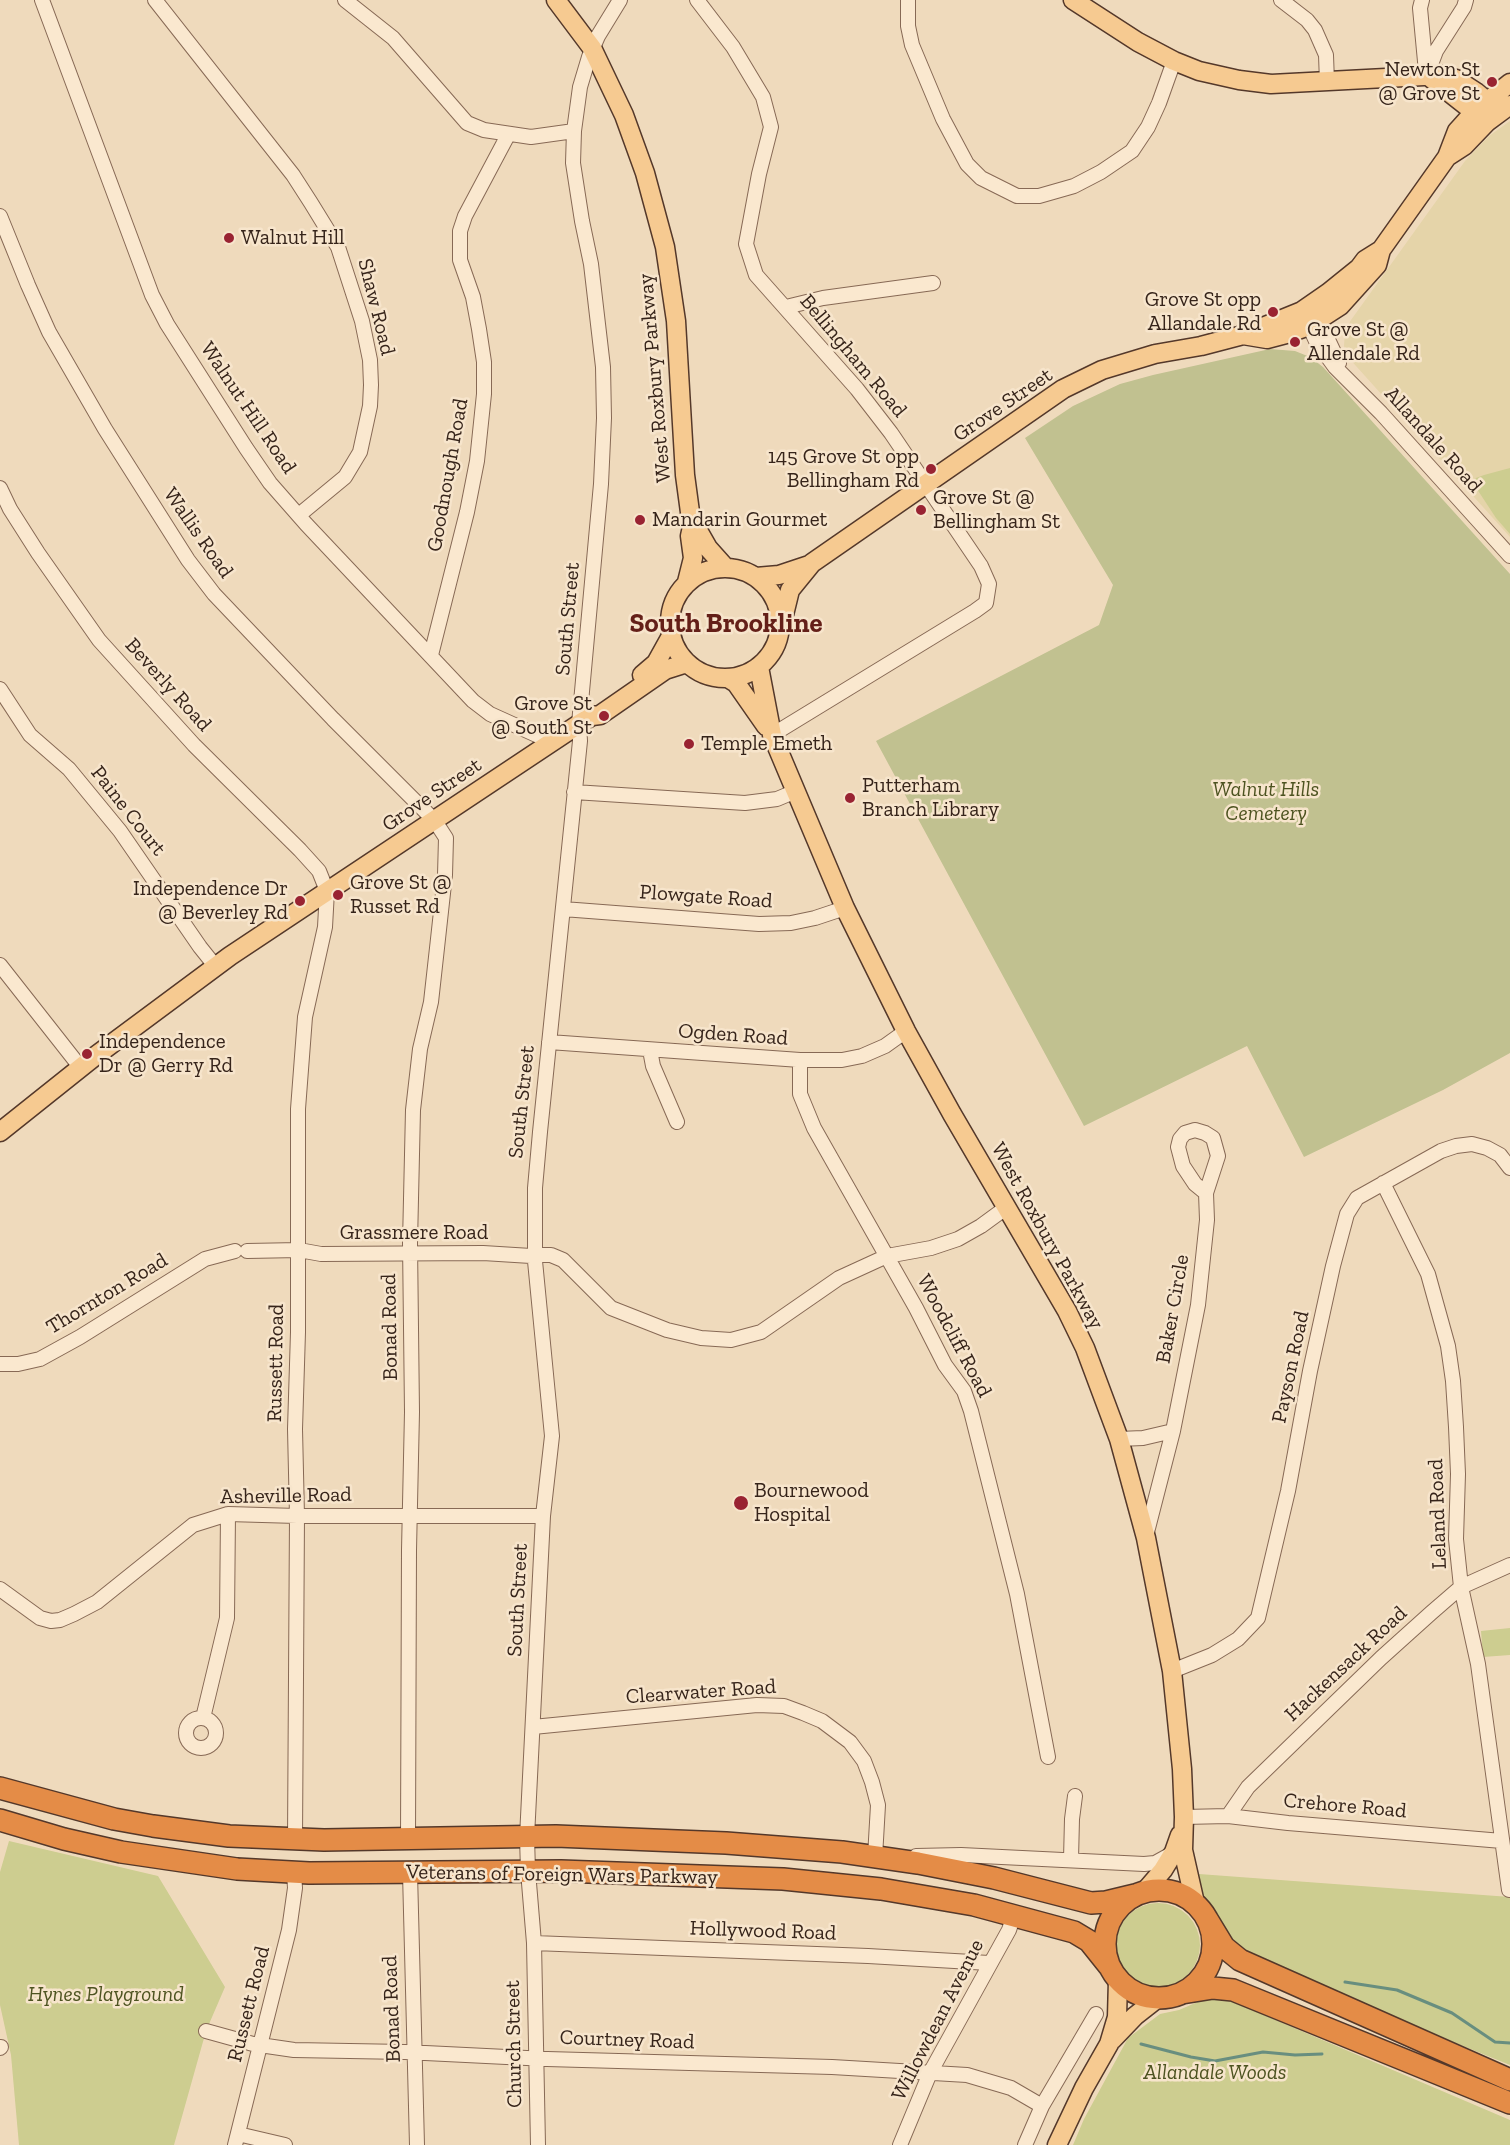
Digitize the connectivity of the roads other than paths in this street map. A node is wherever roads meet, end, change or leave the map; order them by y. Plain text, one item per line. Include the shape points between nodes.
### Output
1 (42, 0) edge
2 (155, 0) edge
3 (345, 0) edge
4 (556, 0) edge
5 (620, 0) edge
6 (698, 0) edge
7 (908, 0) edge
8 (1073, 0) edge
9 (1281, 0) edge
10 (1422, 0) edge
11 (1466, 0) edge
12 (592, 48) junction
13 (1173, 61) junction
14 (1427, 75) junction
15 (1327, 82) junction
16 (1510, 83) edge
17 (1492, 110) edge
18 (574, 131) junction
19 (508, 135) junction
20 (0, 216) edge
21 (933, 283) dead end
22 (786, 307) junction
23 (1309, 320) junction
24 (925, 484) junction
25 (0, 488) edge
26 (299, 515) junction
27 (692, 527) junction
28 (1510, 556) edge
29 (812, 563) junction
30 (725, 567) junction
31 (756, 577) junction
32 (687, 582) junction
33 (780, 631) junction
34 (671, 636) junction
35 (431, 655) junction
36 (687, 663) junction
37 (759, 667) junction
38 (728, 678) junction
39 (0, 689) edge
40 (586, 720) junction
41 (772, 735) junction
42 (552, 742) junction
43 (796, 791) junction
44 (574, 792) junction
45 (435, 821) junction
46 (327, 891) junction
47 (845, 908) junction
48 (563, 909) junction
49 (0, 965) edge
50 (216, 967) junction
51 (906, 1031) junction
52 (549, 1042) junction
53 (650, 1050) junction
54 (800, 1060) junction
55 (81, 1068) junction
56 (677, 1122) dead end
57 (0, 1132) edge
58 (1510, 1168) edge
59 (1383, 1183) junction
60 (1206, 1193) dead end
61 (1007, 1207) junction
62 (298, 1250) junction
63 (410, 1253) junction
64 (535, 1256) junction
65 (886, 1256) junction
66 (0, 1364) edge
67 (1173, 1431) junction
68 (1119, 1439) junction
69 (228, 1514) junction
70 (410, 1515) junction
71 (297, 1516) junction
72 (543, 1516) junction
73 (1146, 1538) junction
74 (1510, 1565) edge
75 (1461, 1587) junction
76 (0, 1589) edge
77 (1172, 1671) junction
78 (203, 1718) dead end
79 (532, 1727) junction
80 (1048, 1756) dead end
81 (0, 1788) edge
82 (1075, 1796) dead end
83 (1227, 1816) junction
84 (0, 1820) edge
85 (1184, 1822) junction
86 (527, 1837) junction
87 (296, 1839) junction
88 (408, 1839) junction
89 (1502, 1841) junction
90 (1174, 1852) junction
91 (875, 1857) junction
92 (1071, 1859) junction
93 (528, 1871) junction
94 (410, 1872) junction
95 (294, 1873) junction
96 (1509, 1890) edge
97 (1140, 1893) junction
98 (1201, 1911) junction
99 (1014, 1915) junction
100 (534, 1943) junction
101 (989, 1964) junction
102 (1114, 1973) junction
103 (1182, 1993) junction
104 (1158, 1998) junction
105 (1096, 2014) dead end
106 (206, 2031) dead end
107 (261, 2044) junction
108 (1108, 2044) junction
109 (415, 2052) junction
110 (536, 2058) junction
111 (930, 2073) junction
112 (1510, 2080) edge
113 (1510, 2103) edge
114 (1042, 2106) junction
115 (237, 2140) edge
116 (285, 2145) edge
117 (417, 2145) edge
118 (538, 2145) edge
119 (900, 2145) edge
120 (1025, 2145) edge
121 (1057, 2145) edge

1 - 26 street, Walnut Hill Road via 152,295 246,448
2 - 26 street, Shaw Road via 293,175 339,247 362,321 371,385 360,452 345,477
3 - 19 street via 393,38 467,123
4 - 12 main road, West Roxbury Parkway
5 - 12 street, South Street
6 - 22 street, Bellingham Road via 734,47 768,110 771,127 746,244 756,275
7 - 13 street via 912,45 967,164 981,178 1017,196 1039,196 1074,186 1132,151 1156,111
8 - 13 main road
9 - 15 street via 1315,30 1326,56
10 - 14 street
11 - 14 street via 1436,51
12 - 18 street, South Street
12 - 27 main road, West Roxbury Parkway via 630,128 667,254
13 - 15 main road via 1239,80 1271,84
14 - 15 main road
14 - 17 main road via 1456,79
16 - 17 main road, Grove Street
17 - 23 main road, Grove Street via 1464,146 1447,157 1381,250 1328,293
18 - 19 street via 531,137
18 - 40 street, South Street via 573,163 591,264 603,367 601,483
19 - 35 street, Goodnough Road via 460,231 460,260 473,297 484,362 484,394 467,512
20 - 45 street, Wallis Road via 49,332 188,560 214,594
21 - 22 street
22 - 24 street, Bellingham Road via 857,389
23 - 24 main road, Grove Street via 1267,339 1243,335 1102,370 1063,389
23 - 28 street, Allandale Road via 1335,367
24 - 29 main road, Grove Street
24 - 41 street, Bellingham Road via 981,566 989,584 986,603
25 - 46 street, Beverly Road via 38,553 99,640 194,745 307,857 319,871
26 - 35 street, Walnut Hill Road
27 - 30 main road
27 - 32 main road, West Roxbury Parkway via 693,558
29 - 31 main road, Grove Street via 779,575
29 - 33 main road, Grove Street via 790,590
30 - 31 main road
30 - 32 main road via 705,571
31 - 33 main road via 776,601
32 - 34 main road via 672,607
33 - 37 main road via 772,651
34 - 36 main road
34 - 40 main road, Grove Street via 652,668 596,708
35 - 42 street, Walnut Hill Road via 472,701 490,714
36 - 38 main road via 699,672
36 - 40 main road, Grove Street via 665,670 600,715
37 - 38 main road
37 - 41 main road, West Roxbury Parkway
38 - 41 main road, West Roxbury Parkway via 736,683
39 - 50 street, Paine Court via 30,735 69,769 120,831
40 - 42 main road, Grove Street
40 - 44 street, South Street
41 - 43 main road, West Roxbury Parkway
42 - 45 main road, Grove Street
43 - 44 street via 777,799 745,803
43 - 47 main road, West Roxbury Parkway
44 - 48 street, South Street
45 - 46 main road, Grove Street
45 - 63 street, Bonad Road via 446,838 447,850 413,1110
46 - 50 main road, Grove Street
46 - 62 street, Russett Road via 325,927 305,1017 300,1062
47 - 48 street, Plowgate Road via 791,923 759,924
47 - 51 main road, West Roxbury Parkway
48 - 52 street, South Street
49 - 55 street
50 - 55 main road, Grove Street
51 - 54 street, Ogden Road via 862,1056
51 - 61 main road, West Roxbury Parkway
52 - 53 street, Ogden Road
52 - 64 street, South Street via 535,1188
53 - 54 street, Ogden Road
53 - 56 street
54 - 65 street, Woodcliff Road via 800,1094 814,1128
55 - 57 main road, Grove Street
58 - 59 street, Payson Road via 1500,1155 1472,1144 1441,1151
59 - 75 street, Leland Road via 1428,1274 1448,1346 1456,1427 1456,1539
59 - 77 street, Payson Road via 1357,1198 1344,1224 1258,1618 1238,1640
60 - 67 street, Baker Circle via 1198,1305
61 - 65 street, Grassmere Road via 958,1239
61 - 68 main road, West Roxbury Parkway via 1067,1311
62 - 63 street, Grassmere Road via 321,1254
62 - 66 street, Thornton Road via 241,1251 205,1259 40,1359
62 - 71 street, Russett Road
63 - 64 street, Grassmere Road
63 - 70 street, Bonad Road
64 - 65 street, Grassmere Road via 551,1255 563,1260 611,1308 667,1330 731,1340 761,1332 839,1278
64 - 72 street, South Street via 552,1436
65 - 80 street, Woodcliff Road via 945,1365 964,1391 971,1411 1017,1594
67 - 68 street
67 - 73 street, Baker Circle
68 - 73 main road, West Roxbury Parkway
69 - 71 street, Asheville Road
69 - 76 street, Asheville Road via 193,1525 96,1602 60,1620 40,1618
69 - 78 street via 227,1618
70 - 71 street, Asheville Road
70 - 72 street, Asheville Road
70 - 88 street, Bonad Road
71 - 87 street, Russett Road
72 - 79 street, South Street
73 - 77 main road, West Roxbury Parkway
74 - 75 street, Hackensack Road
75 - 83 street, Hackensack Road via 1381,1658 1248,1787
75 - 89 street, Leland Road via 1478,1665
77 - 85 main road, West Roxbury Parkway
79 - 86 street, South Street
79 - 91 street, Clearwater Road via 757,1705 784,1706 803,1713 845,1738 864,1761 878,1805
81 - 87 highway, Veterans of Foreign Wars Parkway via 153,1826 228,1836
82 - 92 street
83 - 85 street, Crehore Road
83 - 89 street, Crehore Road
84 - 95 highway, Veterans of Foreign Wars Parkway via 83,1844 160,1859
85 - 90 main road, West Roxbury Parkway
85 - 98 main road, West Roxbury Parkway via 1184,1861
86 - 88 highway, Veterans of Foreign Wars Parkway
86 - 91 highway, Veterans of Foreign Wars Parkway via 700,1841
86 - 93 street, South Street
87 - 88 highway, Veterans of Foreign Wars Parkway
89 - 96 street, Leland Road
90 - 92 street, Veterans of Foreign Wars Parkway via 1155,1863
90 - 97 main road, West Roxbury Parkway via 1163,1870
91 - 92 street, Veterans of Foreign Wars Parkway
91 - 97 highway, Veterans of Foreign Wars Parkway via 974,1874 1091,1903
93 - 94 highway, Veterans of Foreign Wars Parkway
93 - 99 highway, Veterans of Foreign Wars Parkway via 822,1882 927,1896
93 - 100 street, South Street
94 - 95 highway, Veterans of Foreign Wars Parkway
94 - 109 street, Bonad Road
95 - 107 street, Russett Road via 289,1930
97 - 98 highway via 1174,1892
97 - 102 highway via 1120,1905 1107,1925 1104,1943
98 - 103 highway via 1213,1943 1210,1962 1197,1983
98 - 112 highway via 1224,1947 1240,1960
99 - 101 street, Willowdean Avenue
99 - 102 highway, Veterans of Foreign Wars Parkway via 1081,1935
100 - 101 street, Hollywood Road
100 - 110 street, Church Street
101 - 111 street, Willowdean Avenue
102 - 104 highway via 1137,1994
102 - 108 main road via 1117,2017
103 - 104 highway
103 - 113 highway via 1214,1988 1233,1990
104 - 108 main road
105 - 114 street
106 - 107 street, Courtney Road
107 - 109 street, Courtney Road via 294,2050
107 - 115 street, Russett Road
108 - 121 main road
109 - 110 street, Courtney Road
109 - 117 street, Bonad Road
110 - 111 street, Courtney Road
110 - 118 street, Church Street
111 - 114 street, Courtney Road via 983,2079 1011,2088
111 - 119 street, Willowdean Avenue
114 - 120 street
115 - 116 street

